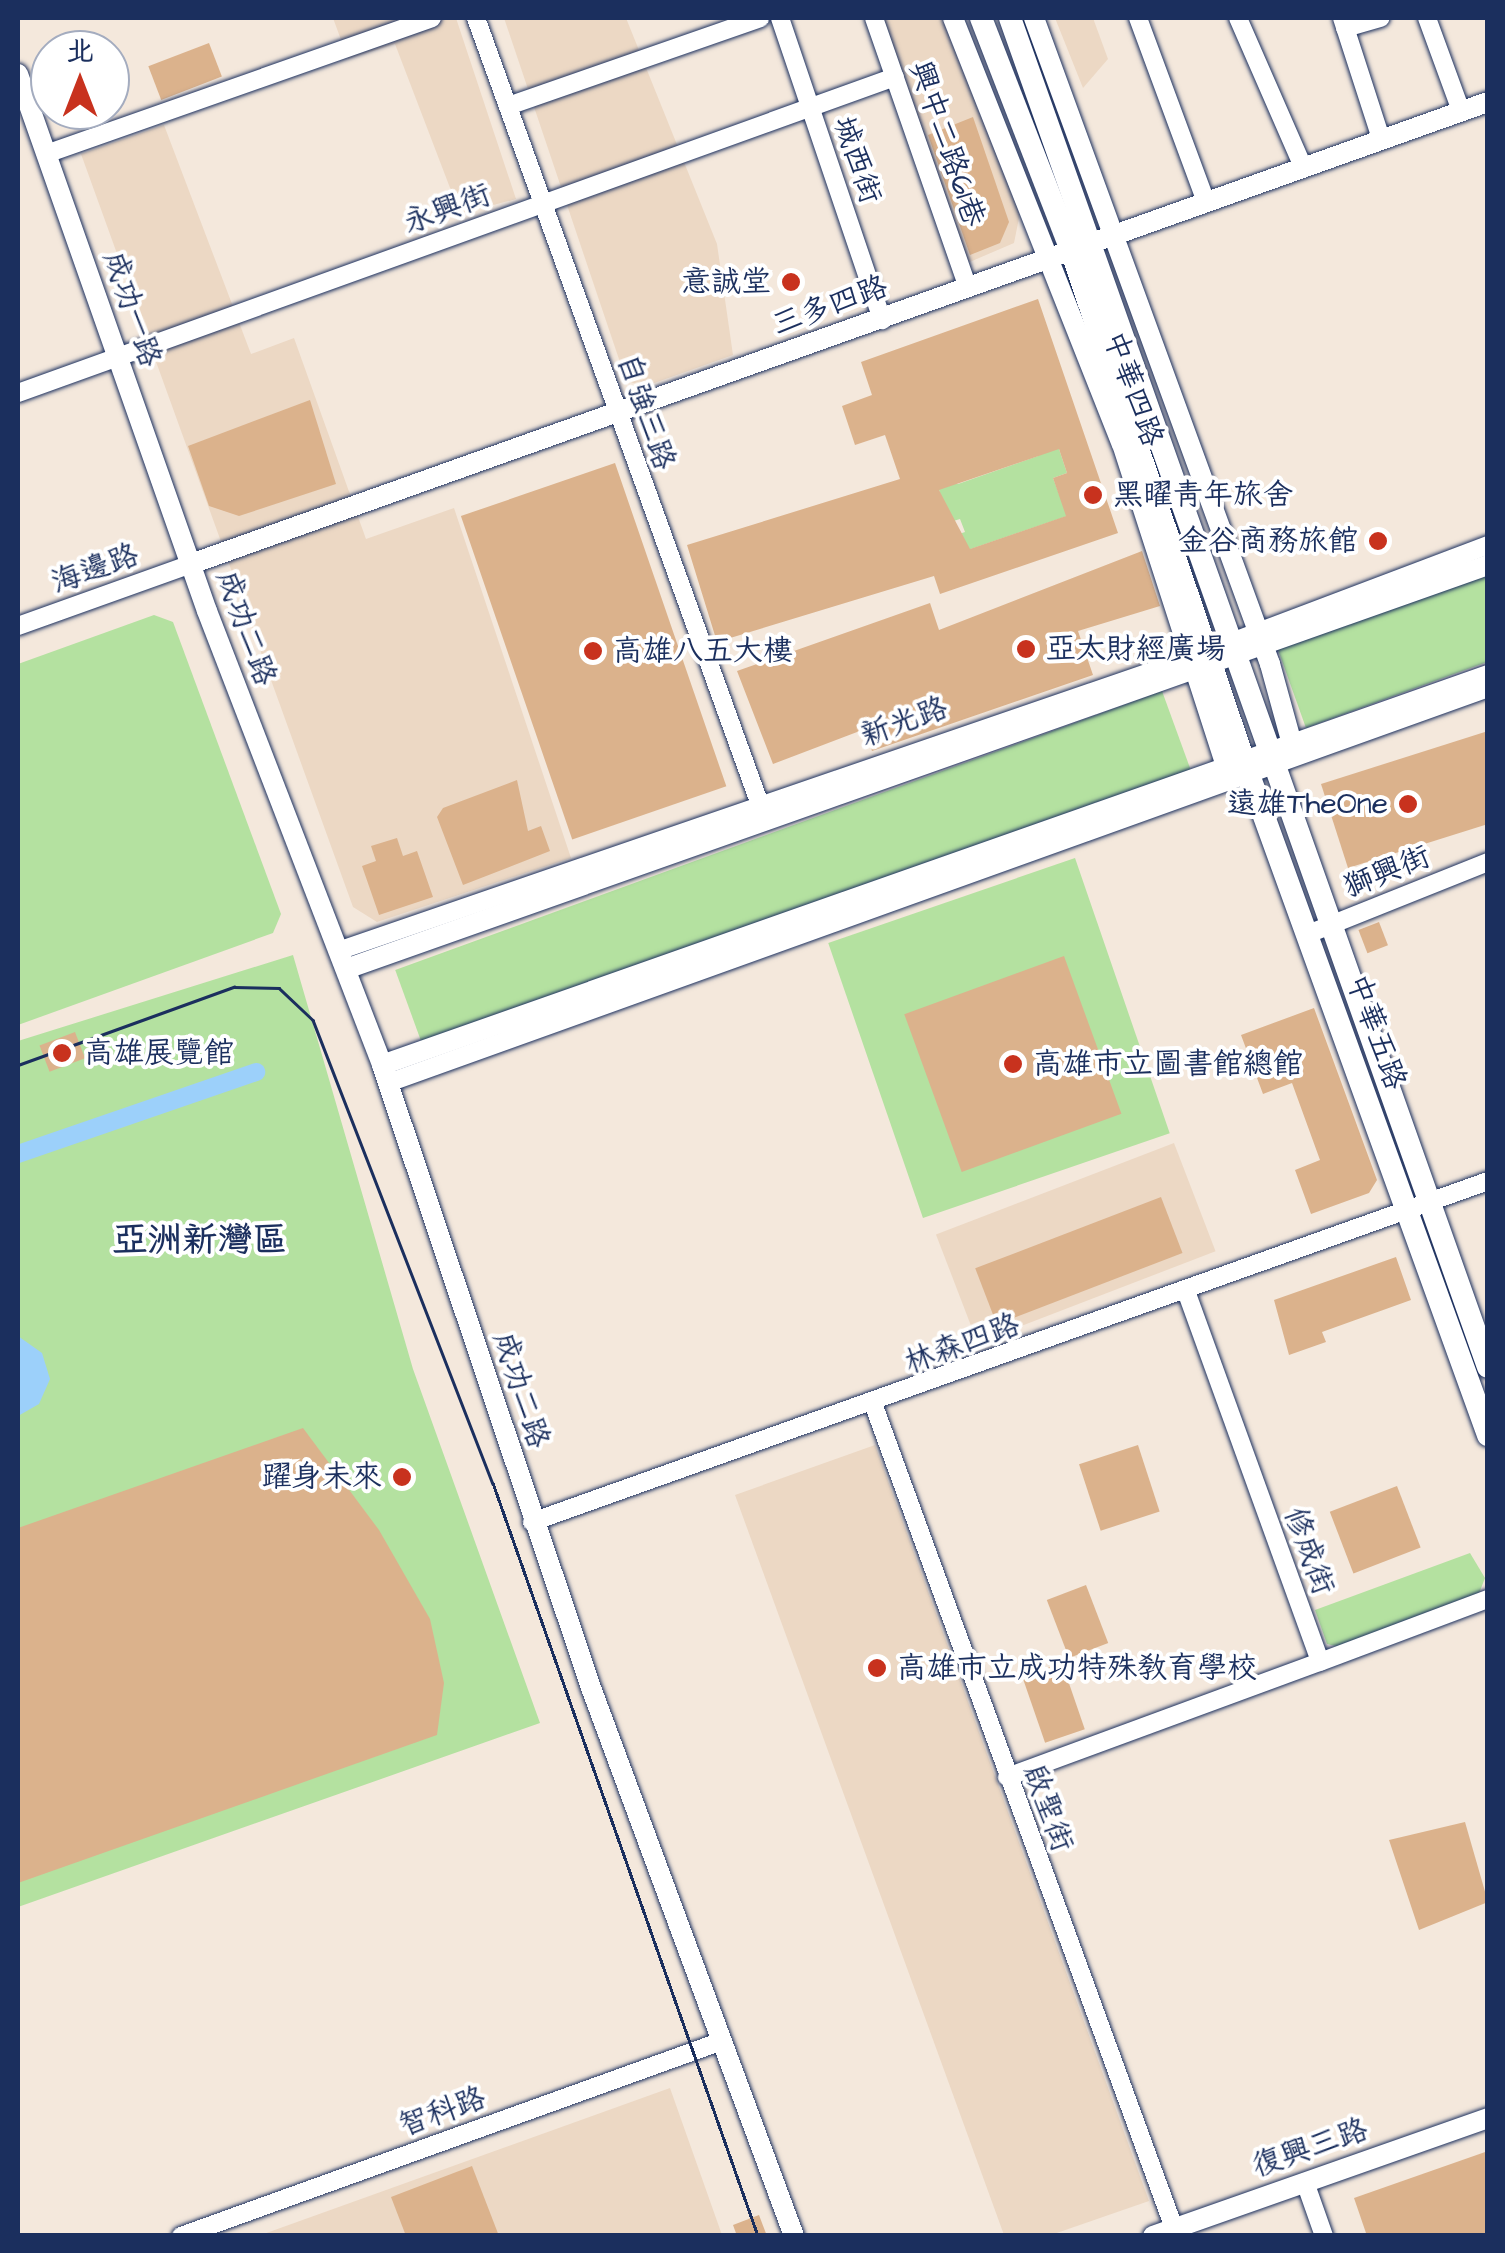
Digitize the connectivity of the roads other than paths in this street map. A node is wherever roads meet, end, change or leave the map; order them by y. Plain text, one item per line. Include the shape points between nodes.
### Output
1 (432, 18) edge
2 (476, 18) edge
3 (760, 18) edge
4 (780, 18) edge
5 (874, 18) edge
6 (953, 18) edge
7 (981, 18) edge
8 (1010, 18) edge
9 (1034, 18) edge
10 (1138, 18) edge
11 (1238, 18) edge
12 (1381, 18) edge
13 (1427, 18) edge
14 (1343, 23) edge
15 (18, 74) edge
16 (895, 77) junction
17 (1488, 102) edge
18 (508, 106) junction
19 (811, 110) junction
20 (1461, 111) junction
21 (1381, 139) junction
22 (46, 154) junction
23 (1303, 166) junction
24 (1206, 202) junction
25 (543, 204) junction
26 (1081, 246) junction
27 (968, 288) junction
28 (882, 320) junction
29 (117, 357) junction
30 (18, 393) edge
31 (618, 413) junction
32 (1488, 546) edge
33 (191, 564) junction
34 (1488, 565) edge
35 (18, 626) edge
36 (1257, 628) junction
37 (1265, 649) junction
38 (1214, 657) junction
39 (1488, 674) edge
40 (1488, 688) edge
41 (1280, 753) junction
42 (1240, 768) junction
43 (764, 815) junction
44 (1488, 862) edge
45 (1332, 924) junction
46 (1308, 934) junction
47 (342, 960) junction
48 (385, 1074) junction
49 (1488, 1181) edge
50 (1432, 1201) junction
51 (1408, 1210) junction
52 (1186, 1291) junction
53 (1488, 1367) edge
54 (874, 1406) junction
55 (1488, 1436) edge
56 (532, 1522) junction
57 (1488, 1599) edge
58 (1320, 1662) junction
59 (1006, 1776) junction
60 (722, 2042) junction
61 (1488, 2118) edge
62 (1305, 2182) junction
63 (1174, 2228) junction
64 (182, 2236) edge
65 (794, 2236) edge
66 (1153, 2236) edge
67 (1324, 2236) edge

1 - 22 street
2 - 18 street, 自強三路
3 - 18 street
4 - 19 street, 城西街
5 - 16 street, 興中二路61巷
6 - 26 street, 中華四路
7 - 26 main road, 中華四路
8 - 26 main road, 中華四路
9 - 26 street, 中華四路
10 - 24 street
11 - 23 street
12 - 14 street
13 - 20 street
14 - 21 street
15 - 22 street, 成功一路
16 - 19 street, 永興街
16 - 27 street, 興中二路61巷
17 - 20 street, 三多四路
18 - 25 street, 自強三路
19 - 25 street, 永興街
19 - 28 street, 城西街
20 - 21 street, 三多四路
21 - 23 street, 三多四路
22 - 29 street, 成功一路
23 - 24 street, 三多四路
24 - 26 street, 三多四路
25 - 29 street, 永興街
25 - 31 street, 自強三路
26 - 27 street, 三多四路
26 - 36 street, 中華四路
26 - 38 main road, 中華四路
27 - 28 street, 三多四路
28 - 31 street, 三多四路
29 - 30 street, 永興街
29 - 33 street, 成功一路
31 - 33 street, 三多四路
31 - 43 street, 自強三路
32 - 36 street, 新光路
33 - 35 street, 海邊路
33 - 47 street, 成功二路
34 - 37 street, 新光路
36 - 37 street, 中華四路
36 - 38 street, 新光路
37 - 38 street, 新光路
37 - 41 street, 中華四路
38 - 41 main road, 中華五路
38 - 42 main road, 中華五路
38 - 43 street, 新光路
39 - 41 street
40 - 41 street
41 - 42 street
41 - 45 main road, 中華五路
42 - 46 main road, 中華五路
42 - 48 street
43 - 47 street, 新光路
44 - 45 street, 獅興街
45 - 46 street, 獅興街
45 - 50 main road, 中華五路
46 - 51 main road, 中華五路
47 - 48 street, 成功二路
48 - 56 street, 成功二路
49 - 50 street
50 - 51 street, 林森四路
50 - 53 main road, 中華五路
51 - 52 street, 林森四路
51 - 55 main road, 中華五路
52 - 54 street, 林森四路
52 - 58 street, 修成街
54 - 56 street, 林森四路
54 - 59 street, 啟聖街
56 - 60 street, 成功二路
57 - 58 street
58 - 59 street
59 - 63 street, 啟聖街
60 - 64 street, 智科路
60 - 65 street, 成功二路
61 - 62 street, 復興三路
62 - 63 street, 復興三路
62 - 67 street
63 - 66 street, 復興三路

